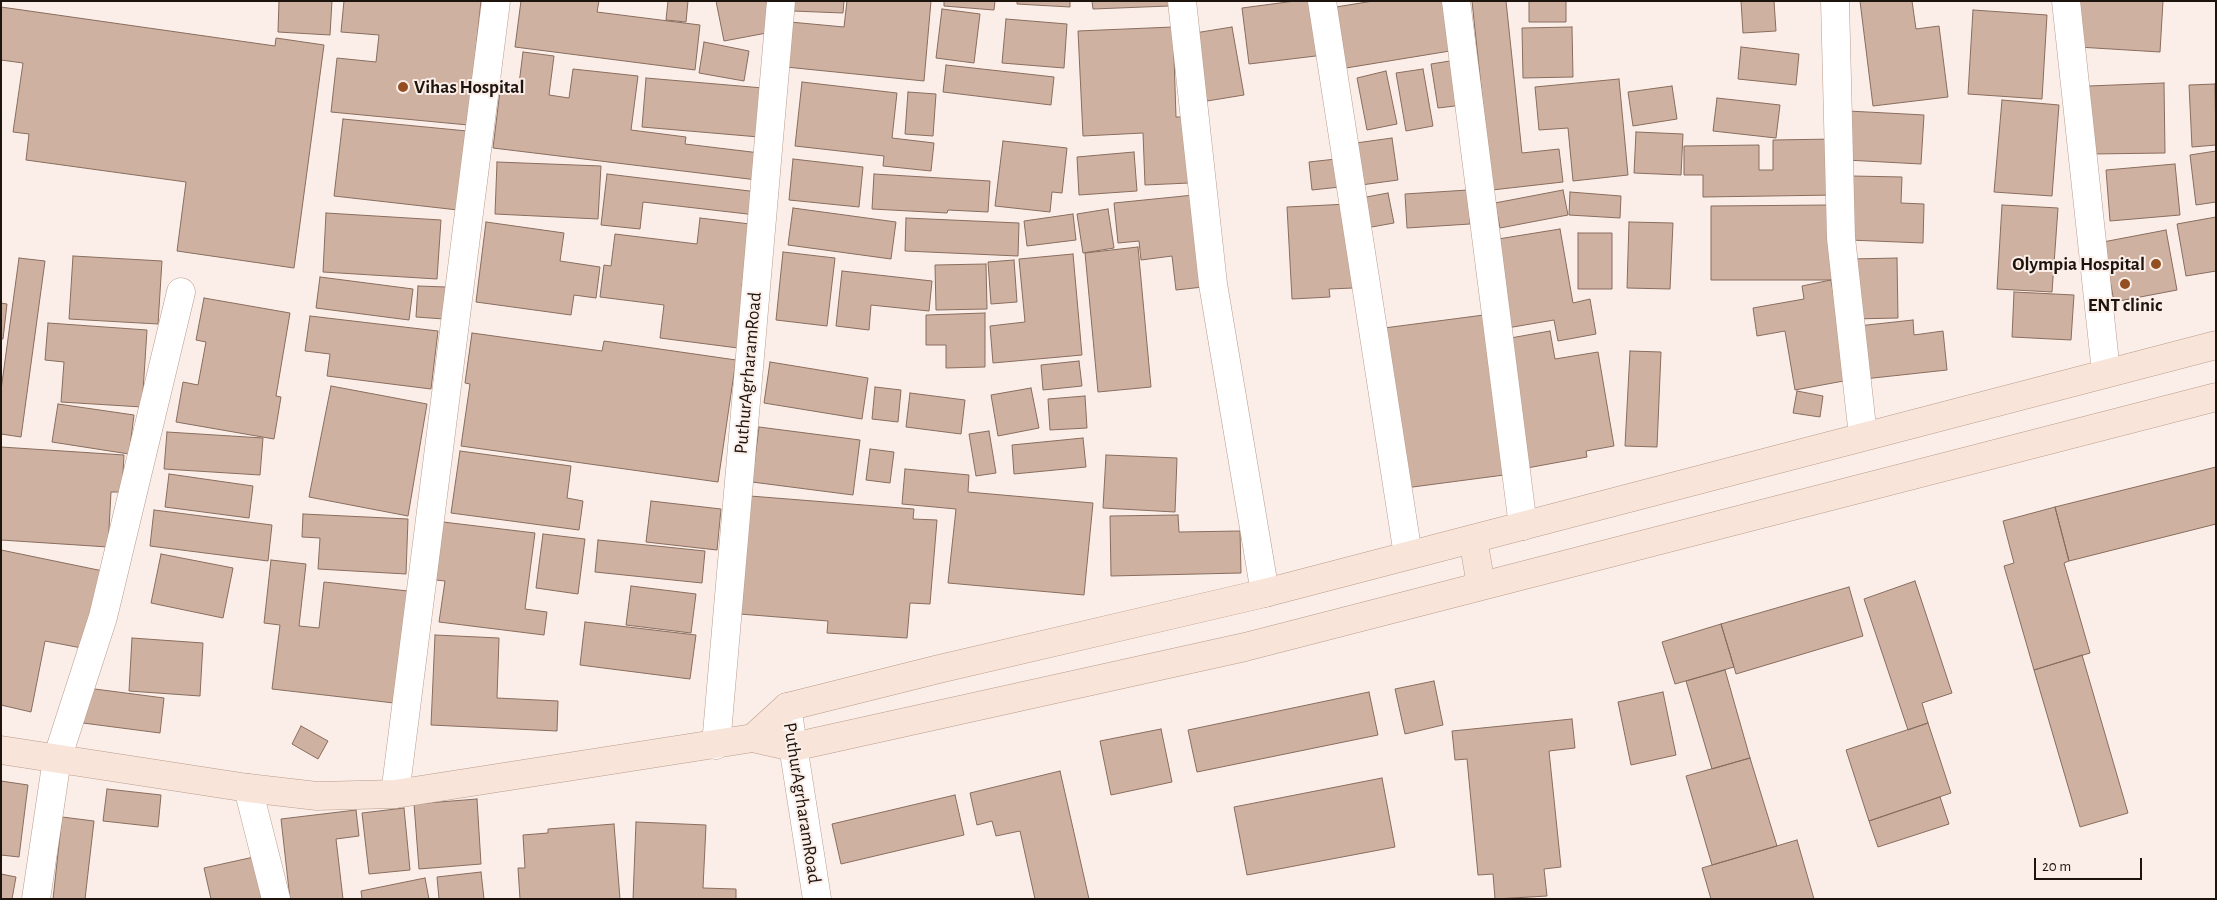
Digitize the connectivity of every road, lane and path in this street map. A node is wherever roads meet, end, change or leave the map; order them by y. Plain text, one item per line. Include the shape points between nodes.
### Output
1 (496, 1) edge
2 (781, 1) edge
3 (1182, 1) edge
4 (1322, 1) edge
5 (1456, 1) edge
6 (1836, 1) edge
7 (2066, 1) edge
8 (181, 292) dead end
9 (2216, 345) edge
10 (2106, 372) junction
11 (2216, 396) edge
12 (1863, 436) junction
13 (1523, 526) junction
14 (1473, 539) junction
15 (1408, 555) junction
16 (1481, 585) junction
17 (1265, 594) junction
18 (787, 707) junction
19 (753, 738) junction
20 (716, 746) junction
21 (793, 748) junction
22 (1, 750) edge
23 (57, 759) junction
24 (248, 788) junction
25 (395, 794) junction
26 (36, 899) edge
27 (276, 899) edge
28 (817, 899) edge

1 - 25 street
2 - 20 street, PuthurAgrharamRoad
3 - 17 street via 1213,284
4 - 15 street
5 - 13 street
6 - 12 street via 1841,238
7 - 10 street
8 - 23 street via 103,617
9 - 10 main road
10 - 12 main road
11 - 16 main road
12 - 13 main road
13 - 14 main road
14 - 15 main road
14 - 16 main road
15 - 17 main road
16 - 21 main road via 1244,647
17 - 18 main road
18 - 19 main road
18 - 21 street, PuthurAgrharamRoad
19 - 20 main road
19 - 21 main road
20 - 25 main road
21 - 28 street, PuthurAgrharamRoad
22 - 23 main road
23 - 24 main road
23 - 26 street
24 - 25 main road via 317,796
24 - 27 street

